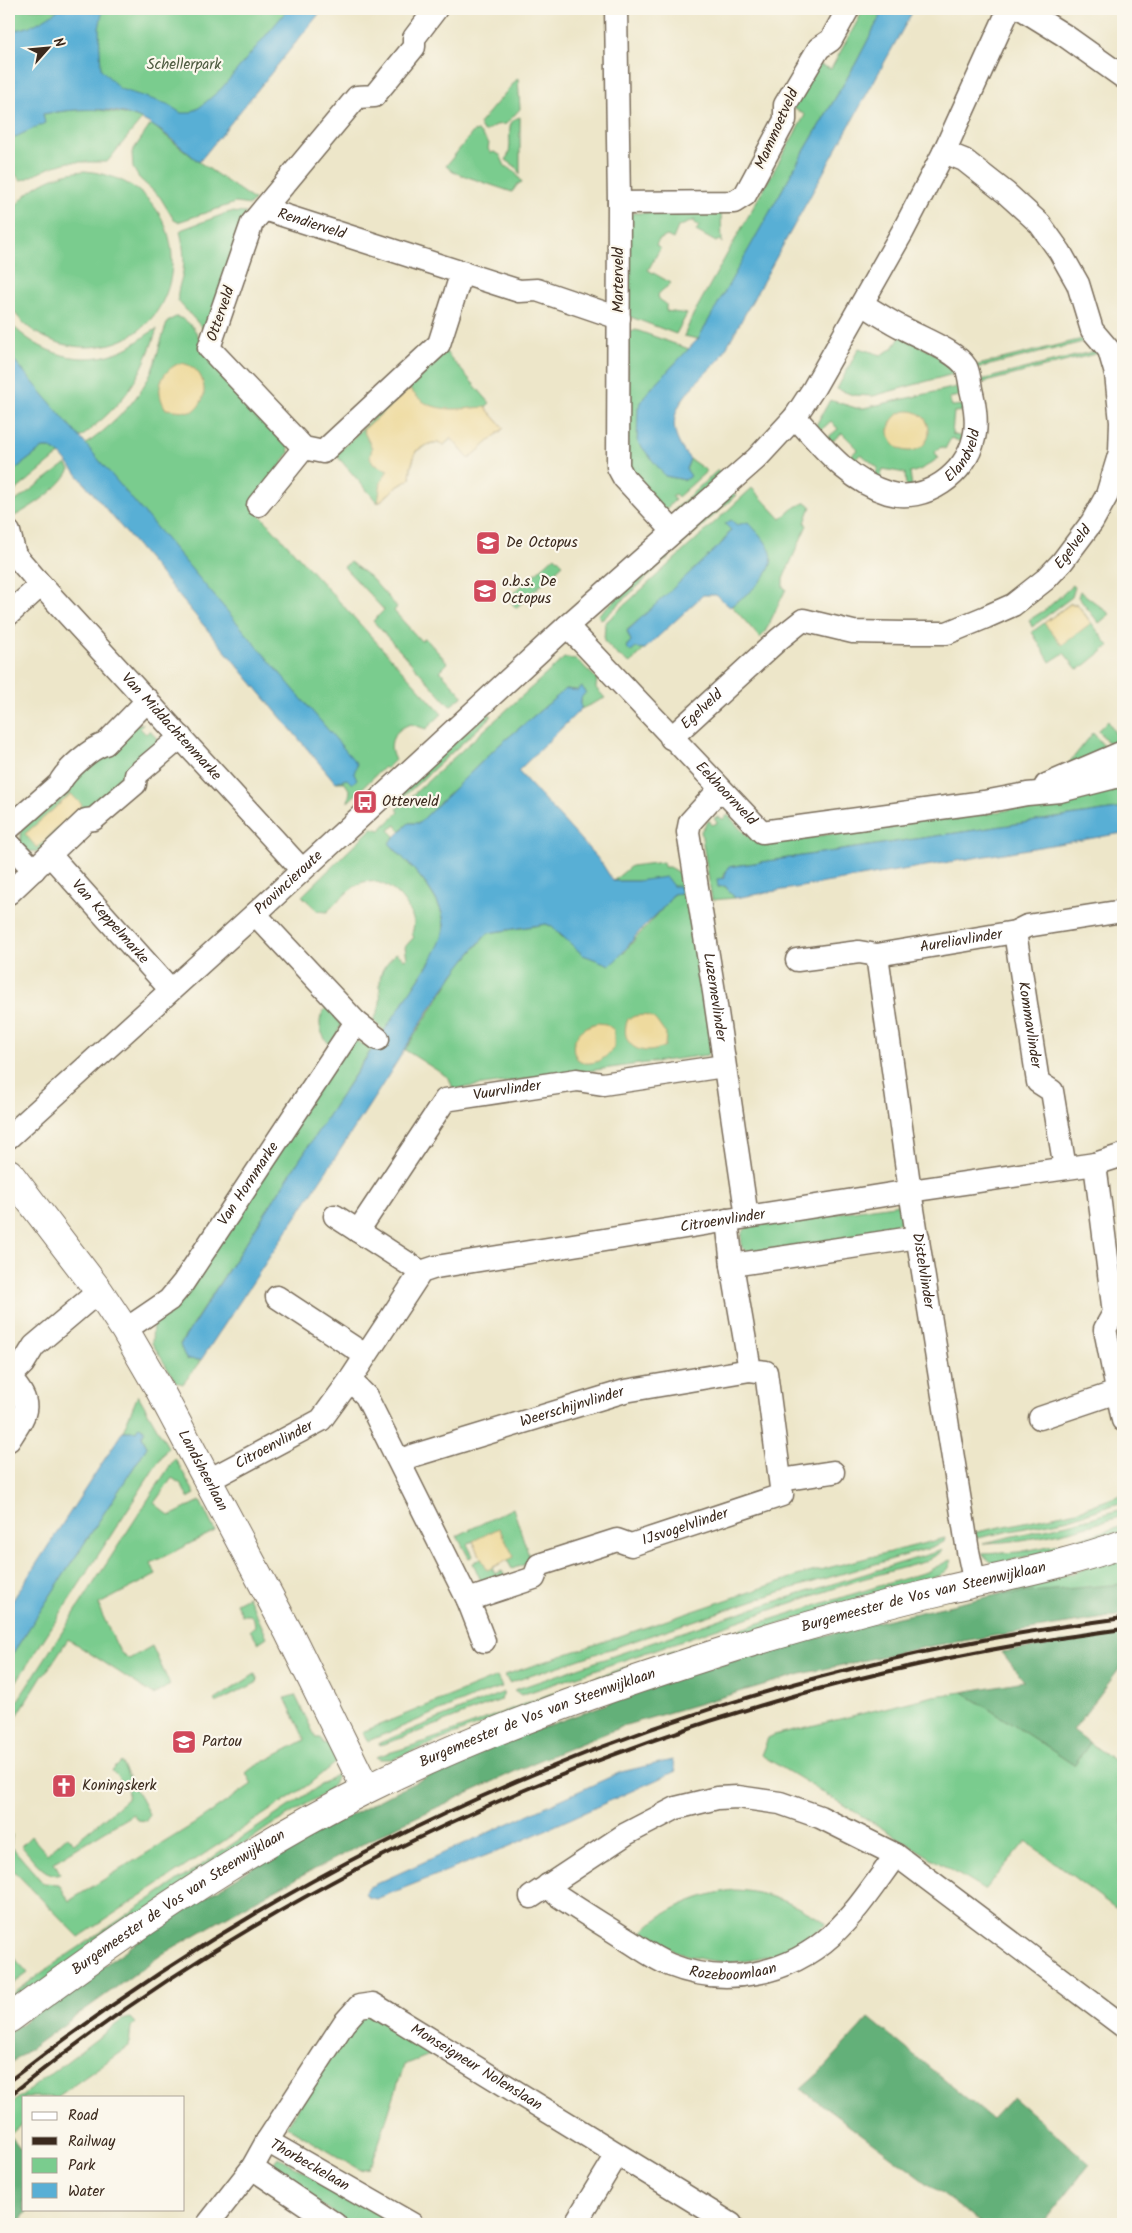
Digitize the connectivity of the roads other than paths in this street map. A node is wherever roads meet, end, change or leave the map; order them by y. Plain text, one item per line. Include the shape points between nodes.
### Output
1 (436, 9) edge
2 (616, 9) edge
3 (848, 9) edge
4 (1009, 9) edge
5 (1022, 9) edge
6 (1123, 77) edge
7 (944, 152) junction
8 (620, 203) junction
9 (264, 209) junction
10 (462, 272) junction
11 (862, 304) junction
12 (619, 318) junction
13 (795, 417) junction
14 (304, 448) junction
15 (258, 505) dead end
16 (673, 531) junction
17 (9, 532) edge
18 (41, 584) junction
19 (9, 614) edge
20 (567, 626) junction
21 (148, 700) junction
22 (180, 737) junction
23 (671, 738) junction
24 (1123, 752) edge
25 (1123, 776) edge
26 (720, 789) junction
27 (1028, 794) junction
28 (12, 819) edge
29 (9, 844) edge
30 (42, 863) junction
31 (302, 870) junction
32 (9, 893) edge
33 (1123, 911) edge
34 (255, 914) junction
35 (1016, 932) junction
36 (877, 955) junction
37 (797, 960) dead end
38 (170, 989) junction
39 (356, 1022) junction
40 (378, 1039) dead end
41 (724, 1066) junction
42 (9, 1137) edge
43 (1123, 1155) edge
44 (1095, 1164) junction
45 (1065, 1168) junction
46 (9, 1173) edge
47 (910, 1191) junction
48 (335, 1216) dead end
49 (736, 1219) junction
50 (358, 1231) junction
51 (918, 1237) junction
52 (732, 1265) junction
53 (421, 1272) junction
54 (99, 1291) junction
55 (277, 1297) dead end
56 (1118, 1312) edge
57 (125, 1330) junction
58 (366, 1355) junction
59 (750, 1370) junction
60 (9, 1378) edge
61 (350, 1380) junction
62 (1120, 1391) edge
63 (1040, 1418) dead end
64 (1123, 1420) edge
65 (9, 1440) edge
66 (399, 1460) junction
67 (833, 1472) dead end
68 (209, 1480) junction
69 (780, 1480) junction
70 (1123, 1544) edge
71 (975, 1584) junction
72 (468, 1600) junction
73 (484, 1641) dead end
74 (366, 1790) junction
75 (896, 1855) junction
76 (9, 2020) edge
77 (1123, 2026) edge
78 (267, 2142) junction
79 (617, 2155) junction
80 (252, 2168) junction
81 (208, 2224) edge
82 (335, 2224) edge
83 (412, 2224) edge
84 (575, 2224) edge
85 (732, 2224) edge

1 - 9 street, Rendierveld via 414,38 414,47 374,96 357,97
2 - 8 street, Marterveld
3 - 8 street, Mammoetveld via 831,40 819,48 785,106 785,120 745,195 734,202
4 - 7 street
5 - 6 street
7 - 11 street
7 - 23 street, Egelveld via 964,160 1040,224 1078,284 1092,330 1109,350 1116,374 1121,422 1120,452 1107,495 1092,522 1062,562 1013,605 947,633 853,632 804,620
8 - 12 street, Marterveld
9 - 10 street, Rendierveld
9 - 14 street, Otterveld via 252,223 209,348
10 - 12 street, Rendierveld via 519,291 536,290
10 - 14 street via 439,344 323,452
11 - 13 street
11 - 13 street, Elandveld via 950,353 966,367 976,424 967,458 952,477 933,487 909,495 889,494 848,473
12 - 16 street, Marterveld via 618,467 624,478
13 - 16 street via 756,458
14 - 15 street
16 - 20 street
17 - 18 street, Van Middachtenmarke via 15,555
18 - 19 street
18 - 21 street, Van Middachtenmarke
20 - 23 street, Eekhoornveld
20 - 31 street, Provincieroute
21 - 22 street, Van Middachtenmarke
21 - 28 street via 105,744 96,746 62,777 59,784
22 - 30 street via 136,775 134,784 94,819 86,820
22 - 31 street, Van Middachtenmarke
23 - 26 street, Eekhoornveld
24 - 27 street, Eekhoornveld
25 - 27 street, Eekhoornveld via 1060,791
26 - 27 street, Eekhoornveld via 762,832
26 - 41 street, Luzernevlinder via 690,822 688,832
29 - 30 street, Van Keppelmarke
30 - 32 street
30 - 38 street, Van Keppelmarke
31 - 34 street, Provincieroute
33 - 35 street, Aureliavlinder via 1028,926
34 - 38 street, Provincieroute
34 - 39 street
35 - 36 street, Aureliavlinder
35 - 45 street, Kommavlinder via 1038,1082 1052,1091
36 - 37 street, Aureliavlinder via 859,952
36 - 47 street, Distelvlinder
38 - 42 street, Provincieroute
39 - 40 street
39 - 57 street, Van Hornmarke via 183,1283 169,1300
41 - 49 street, Luzernevlinder
41 - 50 street, Vuurvlinder via 603,1084 577,1080 445,1100
43 - 44 street, Citroenvlinder
44 - 45 street, Citroenvlinder
44 - 56 street
45 - 47 street, Citroenvlinder
46 - 54 street, Landsheerlaan
47 - 49 street, Citroenvlinder
47 - 51 street, Distelvlinder
48 - 50 street
49 - 52 street
49 - 53 street, Citroenvlinder
50 - 53 street
51 - 52 street
51 - 71 street, Distelvlinder
52 - 59 street
53 - 58 street, Citroenvlinder
54 - 57 street, Landsheerlaan
54 - 60 street via 34,1346
55 - 58 street
56 - 62 street via 1105,1329
57 - 68 street, Landsheerlaan
58 - 61 street, Citroenvlinder
59 - 66 street, Weerschijnvlinder via 625,1391
59 - 69 street, IJsvogelvlinder via 766,1372
60 - 65 street via 22,1392 26,1404 23,1418
61 - 66 street via 366,1396
61 - 68 street, Citroenvlinder via 322,1420
62 - 63 street
62 - 64 street
66 - 72 street
67 - 69 street
68 - 74 street, Landsheerlaan
69 - 72 street, IJsvogelvlinder via 782,1495 631,1545 617,1540 539,1565 534,1578
70 - 71 street, Burgemeester de Vos van Steenwijklaan
71 - 74 street, Burgemeester de Vos van Steenwijklaan via 820,1623 618,1687 456,1748
72 - 73 street
74 - 76 street, Burgemeester de Vos van Steenwijklaan via 214,1878 104,1951
75 - 75 street, Rozeboomlaan via 800,1809 759,1799 716,1798 662,1814 539,1891 557,1895 669,1964 708,1975 747,1975 785,1965 819,1946 846,1919
75 - 77 street, Rozeboomlaan
78 - 79 street, Monseigneur Nolenslaan via 344,2023 358,2006 373,2004
78 - 80 street, Thorbeckelaan
78 - 83 street, Thorbeckelaan
79 - 84 street
79 - 85 street, Monseigneur Nolenslaan
80 - 81 street
80 - 82 street, Thorbeckelaan

